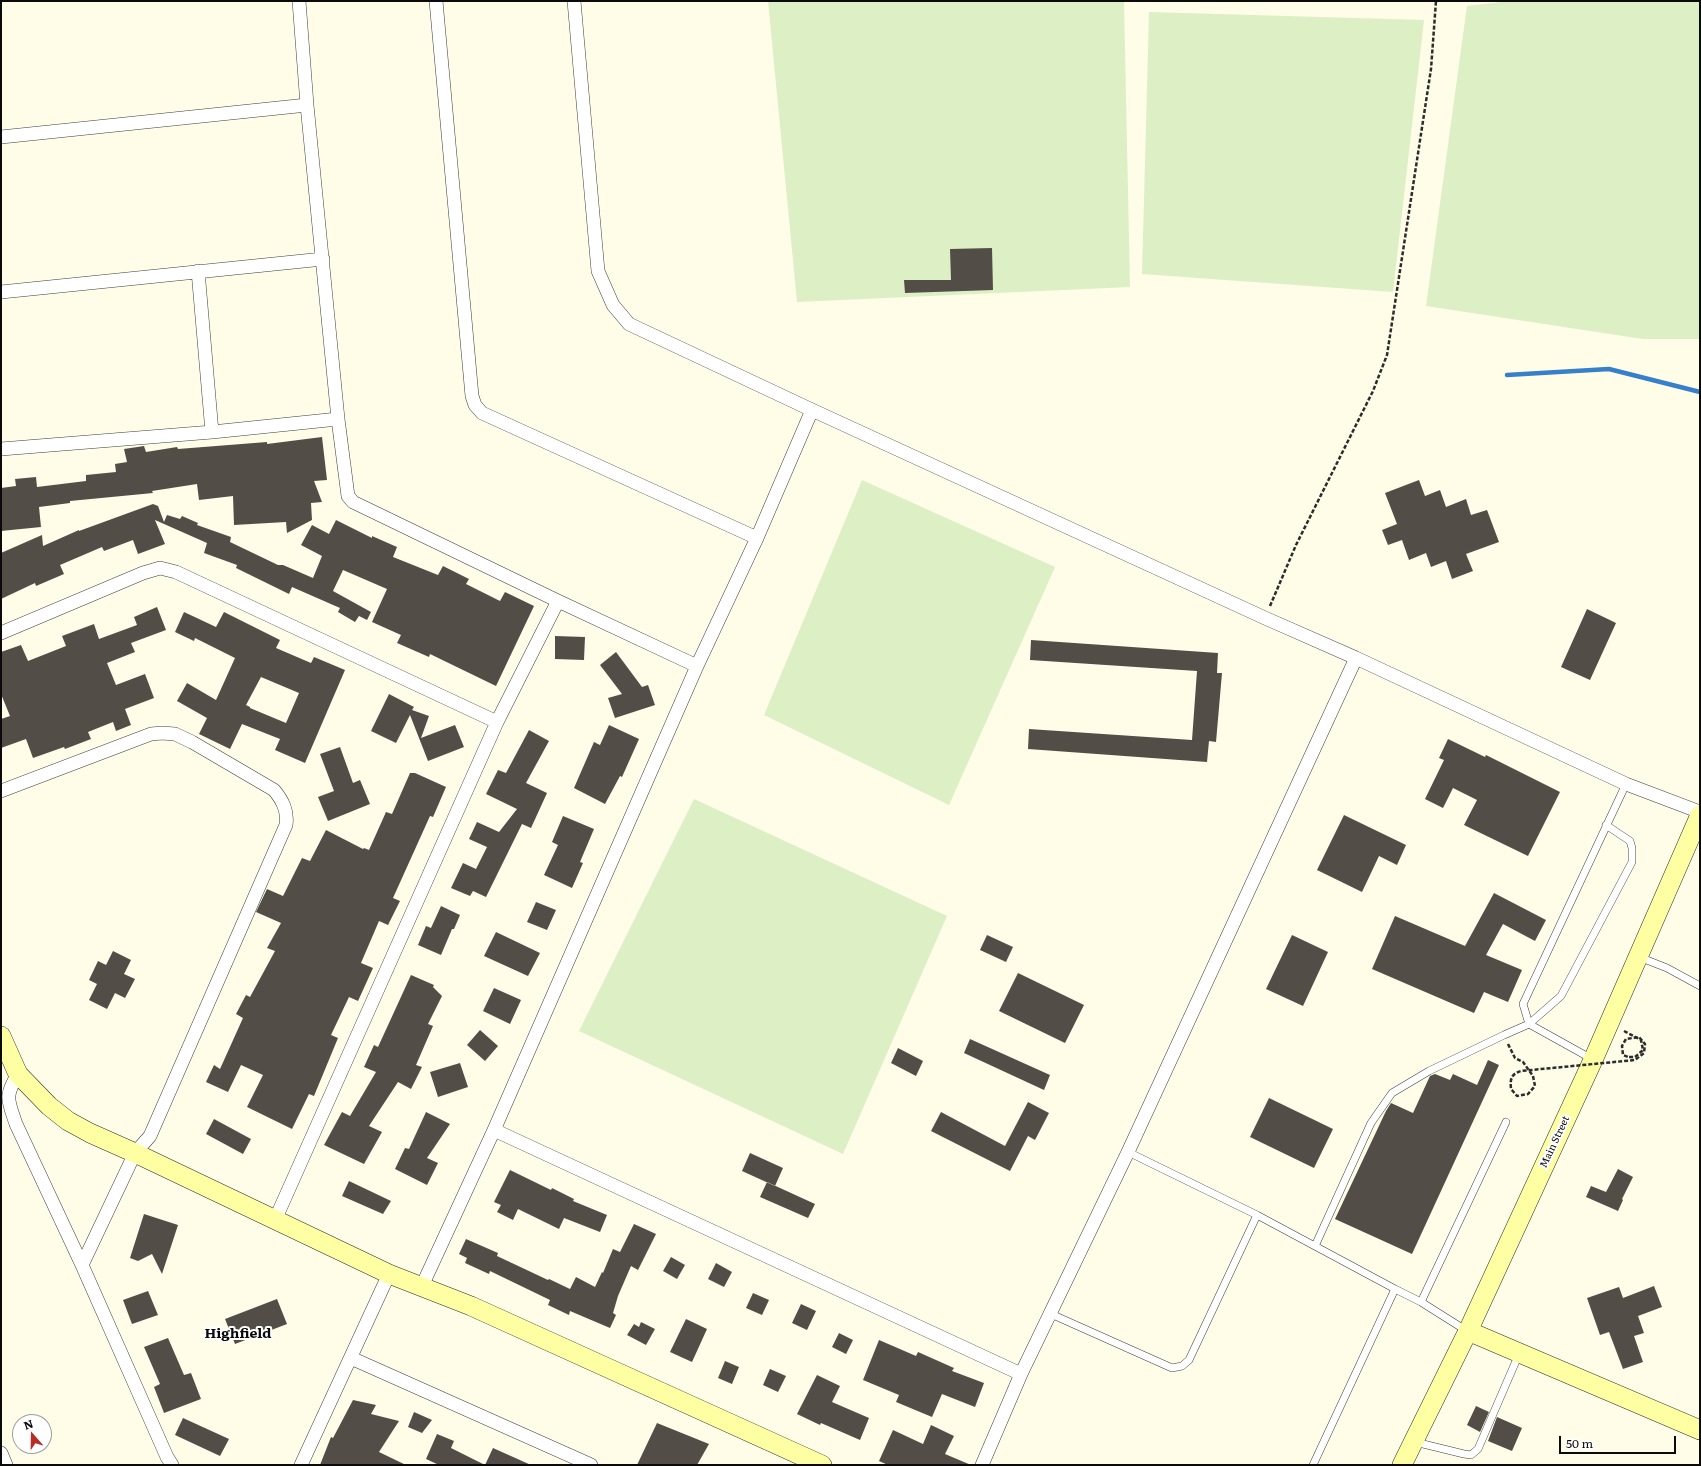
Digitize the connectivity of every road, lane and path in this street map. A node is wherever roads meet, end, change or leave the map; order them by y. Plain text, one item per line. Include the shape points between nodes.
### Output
1 (299, 1) edge
2 (436, 1) edge
3 (574, 1) edge
4 (1436, 1) edge
5 (307, 105) junction
6 (1, 137) edge
7 (323, 259) junction
8 (198, 271) junction
9 (1, 292) edge
10 (812, 410) junction
11 (338, 419) junction
12 (212, 432) junction
13 (1, 449) edge
14 (757, 538) junction
15 (558, 601) junction
16 (1266, 618) junction
17 (1, 633) edge
18 (1356, 658) junction
19 (697, 666) junction
20 (497, 722) junction
21 (1626, 784) junction
22 (1, 791) edge
23 (1700, 812) edge
24 (1700, 815) edge
25 (1606, 826) junction
26 (1639, 957) junction
27 (1700, 986) edge
28 (1529, 1024) junction
29 (1624, 1031) dead end
30 (1504, 1035) junction
31 (1, 1036) edge
32 (1594, 1060) junction
33 (18, 1074) junction
34 (1506, 1122) dead end
35 (494, 1130) junction
36 (1128, 1152) junction
37 (135, 1153) junction
38 (1258, 1215) junction
39 (275, 1220) junction
40 (1315, 1246) junction
41 (82, 1265) junction
42 (389, 1274) junction
43 (422, 1286) junction
44 (1395, 1289) junction
45 (1421, 1302) junction
46 (1051, 1314) junction
47 (1468, 1331) junction
48 (1520, 1353) junction
49 (351, 1358) junction
50 (1022, 1374) junction
51 (1700, 1430) edge
52 (1413, 1441) junction
53 (1, 1453) edge
54 (6, 1465) edge
55 (172, 1465) edge
56 (301, 1465) edge
57 (591, 1465) edge
58 (822, 1465) edge
59 (983, 1465) edge
60 (1313, 1465) edge
61 (1402, 1465) edge

1 - 5 street
2 - 14 street via 472,396 476,405 482,412
3 - 10 street via 598,271 613,305 629,324
4 - 16 path via 1431,69 1387,355 1373,391 1296,545
5 - 6 street
5 - 7 street
7 - 8 street
7 - 11 street
8 - 9 street
8 - 12 street
10 - 14 street
10 - 16 street
11 - 12 street
11 - 15 street via 346,489 353,502
12 - 13 street
14 - 19 street
15 - 19 street
15 - 20 street
16 - 18 street
17 - 20 street via 160,568 176,572
18 - 21 street
18 - 36 street
19 - 35 street
20 - 39 street
21 - 23 street
21 - 25 lane
22 - 37 street via 151,734 162,733 175,734 192,742 274,790 283,802 287,815 286,825 150,1136
24 - 26 street, Main Street
25 - 28 lane via 1523,1004
25 - 28 lane via 1630,842 1632,862 1561,996
26 - 27 lane via 1667,968
26 - 32 street, Main Street
28 - 30 lane
28 - 32 lane
29 - 30 path, bridge via 1641,1040 1643,1050 1635,1058 1624,1055 1622,1046 1626,1039 1639,1037 1645,1044 1644,1052 1635,1060 1521,1071 1514,1073 1510,1078 1511,1089 1518,1096 1528,1094 1535,1086 1533,1076 1523,1062 1515,1058
30 - 40 lane via 1392,1093 1371,1123
31 - 33 street
32 - 47 street, Main Street
33 - 37 street via 49,1106 68,1121 90,1134
33 - 41 street via 10,1088 8,1100 16,1124
34 - 45 lane
35 - 43 street
35 - 50 street
36 - 38 lane
36 - 46 street
37 - 39 street
37 - 41 street
38 - 40 lane
38 - 46 lane via 1189,1360 1182,1366 1172,1368
39 - 42 street
40 - 44 lane
41 - 55 street
42 - 43 street
42 - 49 street
43 - 58 street
44 - 45 lane
44 - 60 lane
45 - 47 lane
46 - 50 street
47 - 48 street
47 - 52 street, Main Street
48 - 51 street
48 - 52 lane via 1478,1449 1471,1455
49 - 56 street
49 - 57 street
50 - 59 street
52 - 61 street, Main Street
53 - 54 street

